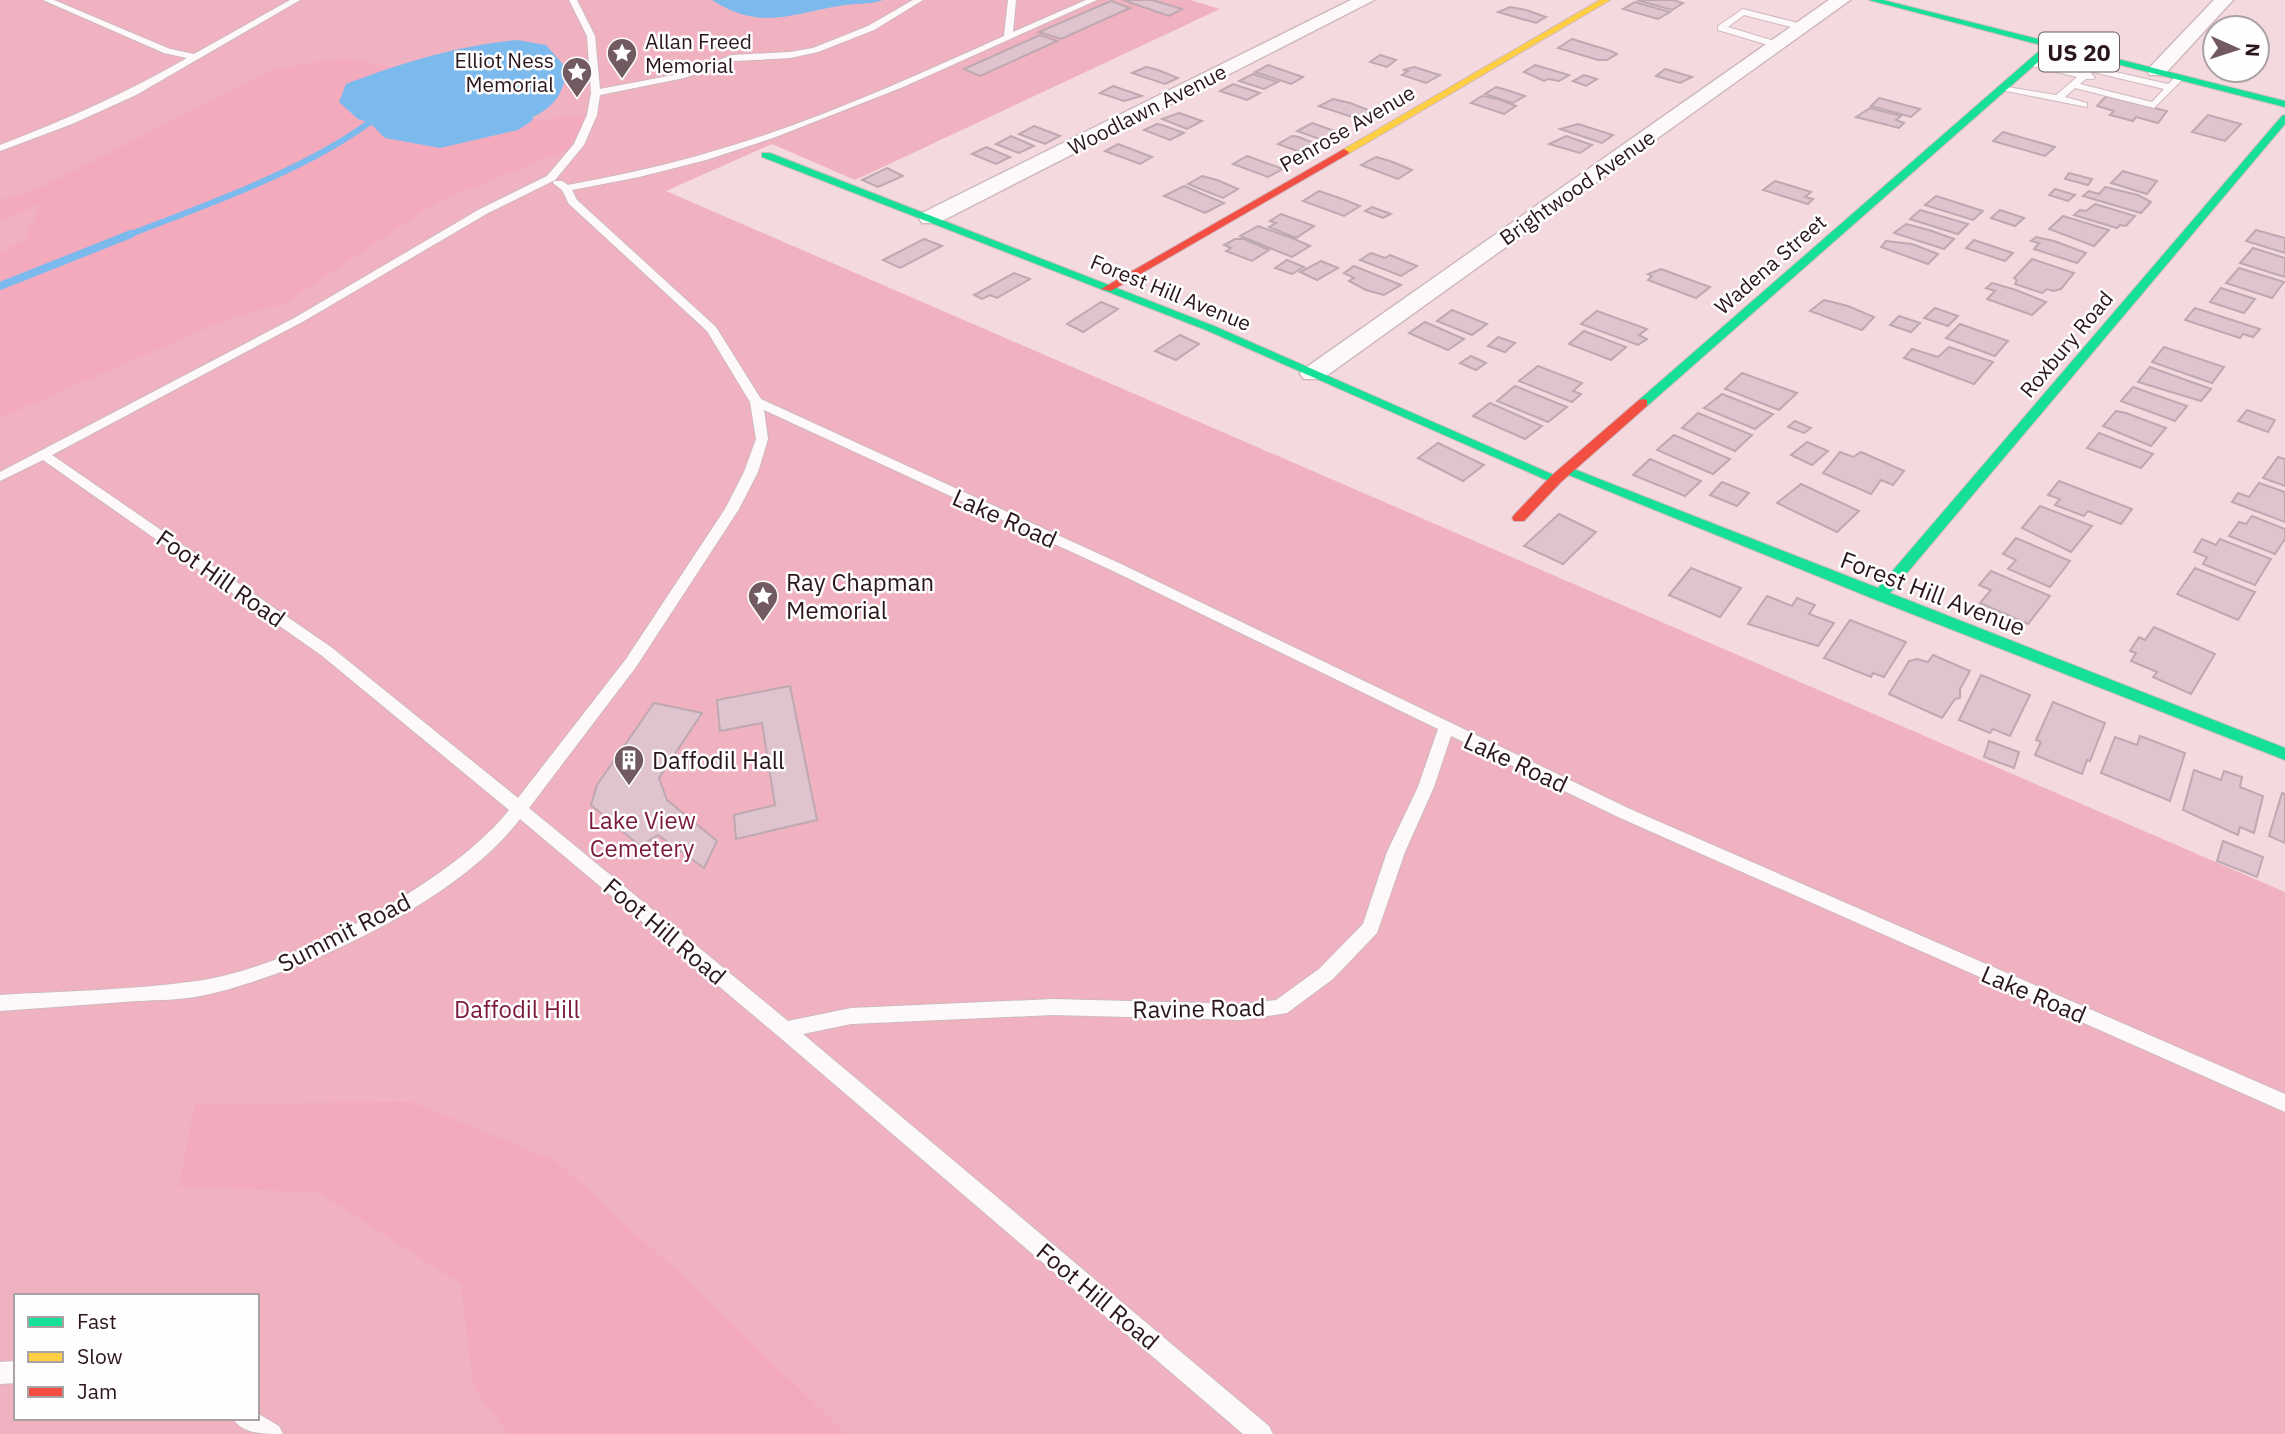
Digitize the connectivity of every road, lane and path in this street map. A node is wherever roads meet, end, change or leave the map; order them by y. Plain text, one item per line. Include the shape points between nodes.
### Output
1 (47, 0) edge
2 (296, 0) edge
3 (573, 0) edge
4 (919, 0) edge
5 (1013, 0) edge
6 (1093, 0) edge
7 (1365, 0) edge
8 (1606, 0) edge
9 (1841, 0) edge
10 (1873, 0) edge
11 (2224, 0) edge
12 (1901, 3) edge
13 (1803, 27) junction
14 (1008, 37) junction
15 (1778, 45) junction
16 (2052, 45) junction
17 (194, 57) junction
18 (2031, 63) junction
19 (2098, 63) junction
20 (2157, 71) junction
21 (2084, 76) junction
22 (2106, 82) dead end
23 (2073, 85) junction
24 (2170, 87) junction
25 (2001, 89) junction
26 (2139, 90) dead end
27 (596, 93) junction
28 (2058, 98) junction
29 (2285, 104) edge
30 (2084, 105) dead end
31 (2285, 118) edge
32 (0, 148) edge
33 (766, 155) dead end
34 (551, 178) junction
35 (566, 188) junction
36 (930, 218) junction
37 (1107, 289) junction
38 (1313, 374) junction
39 (756, 402) junction
40 (46, 456) junction
41 (1561, 475) junction
42 (0, 477) edge
43 (1518, 518) dead end
44 (1879, 596) junction
45 (1446, 728) junction
46 (2283, 747) edge
47 (520, 810) junction
48 (0, 1003) edge
49 (785, 1030) junction
50 (2285, 1103) edge
51 (247, 1420) edge
52 (271, 1434) edge
53 (1261, 1434) edge

1 - 17 lane via 167,51
2 - 17 lane
3 - 27 lane via 591,36
4 - 27 lane via 871,28 815,50 733,58 681,76
5 - 14 lane
6 - 14 lane
7 - 36 street, Woodlawn Avenue
8 - 37 street, Penrose Avenue
9 - 13 street, Brightwood Avenue
10 - 12 street, US 20
11 - 20 street
12 - 16 street, US 20
13 - 15 street, Brightwood Avenue
13 - 15 lane via 1743,12 1721,28
14 - 35 lane via 795,128 716,156 616,181
15 - 38 street, Brightwood Avenue
16 - 18 street, Wadena Street
16 - 19 street, US 20
17 - 32 lane via 133,93
18 - 21 lane
18 - 25 street, Wadena Street
19 - 20 street, US 20
19 - 21 lane
19 - 24 lane
20 - 24 street, US 20
21 - 22 lane
21 - 23 lane
23 - 24 lane via 2154,105
23 - 28 lane
24 - 26 lane
24 - 29 street, US 20
25 - 28 lane
25 - 41 street, Wadena Street
27 - 34 lane via 579,145
28 - 30 lane
31 - 44 street, Roxbury Road
33 - 36 street, Forest Hill Avenue
34 - 35 lane
34 - 40 lane
35 - 39 lane via 573,202 712,329
36 - 37 street, Forest Hill Avenue
37 - 38 street, Forest Hill Avenue
38 - 41 street, Forest Hill Avenue
39 - 45 lane, Lake Road via 1116,567
39 - 47 lane, Summit Road via 762,439 732,509 631,663
40 - 42 lane
40 - 47 lane, Foot Hill Road via 326,651
41 - 43 street, Wadena Street
41 - 44 street, Forest Hill Avenue
44 - 46 street, Forest Hill Avenue
45 - 49 lane, Ravine Road via 1371,928 1326,974 1280,1007 1242,1013 1054,1007 851,1016
45 - 50 lane, Lake Road via 1636,818
47 - 48 lane, Summit Road via 464,865 387,915 263,972 198,989
47 - 49 lane, Foot Hill Road
49 - 53 lane, Foot Hill Road
51 - 52 lane

